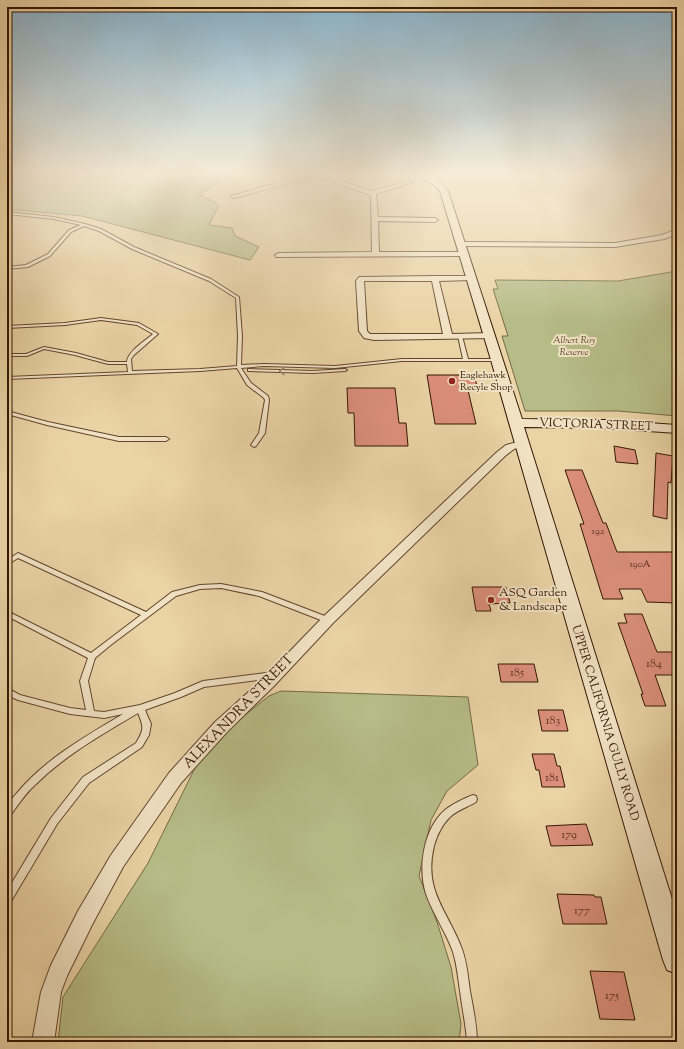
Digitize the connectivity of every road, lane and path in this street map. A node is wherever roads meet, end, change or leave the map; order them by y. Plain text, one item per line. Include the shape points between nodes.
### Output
1 (75, 223) edge
2 (374, 223) edge
3 (455, 223) edge
4 (84, 225) junction
5 (677, 232) edge
6 (463, 249) junction
7 (376, 254) junction
8 (279, 255) dead end
9 (7, 268) edge
10 (435, 278) junction
11 (471, 278) junction
12 (7, 327) edge
13 (448, 336) junction
14 (460, 336) junction
15 (490, 336) junction
16 (7, 355) edge
17 (466, 360) junction
18 (497, 360) junction
19 (129, 363) junction
20 (239, 368) junction
21 (130, 372) junction
22 (7, 378) edge
23 (7, 412) edge
24 (515, 423) junction
25 (677, 429) edge
26 (166, 439) dead end
27 (521, 444) junction
28 (254, 445) dead end
29 (7, 563) edge
30 (7, 613) edge
31 (145, 614) junction
32 (328, 620) junction
33 (92, 657) junction
34 (275, 675) junction
35 (7, 691) edge
36 (140, 708) junction
37 (91, 714) junction
38 (473, 799) dead end
39 (7, 814) edge
40 (7, 900) edge
41 (677, 960) edge
42 (43, 1042) edge
43 (472, 1042) edge

1 - 4 lane
2 - 7 street
3 - 6 street, UPPER CALIFORNIA GULLY ROAD
4 - 9 lane via 70,230 49,255 27,266
4 - 20 lane via 210,280 238,298
5 - 6 street via 664,237 615,245
6 - 7 street
6 - 11 street, UPPER CALIFORNIA GULLY ROAD
7 - 8 street
10 - 11 street
10 - 13 street
10 - 13 street via 361,280 363,331 367,336 374,337
11 - 15 street, UPPER CALIFORNIA GULLY ROAD
12 - 19 lane via 65,324 101,318 138,324 156,334 137,348
13 - 14 street
14 - 15 street
14 - 17 lane
15 - 18 street, UPPER CALIFORNIA GULLY ROAD
16 - 19 lane via 27,354 44,348 108,363
17 - 18 lane
17 - 20 lane via 416,360 331,372
18 - 24 street, UPPER CALIFORNIA GULLY ROAD
19 - 21 lane
20 - 21 lane
20 - 28 lane via 249,384 267,400 262,433
21 - 22 lane
23 - 26 lane via 119,439
24 - 25 street, VICTORIA STREET via 604,424
24 - 27 street, UPPER CALIFORNIA GULLY ROAD
27 - 32 street, ALEXANDRA STREET via 510,447 502,454
27 - 41 street, UPPER CALIFORNIA GULLY ROAD
29 - 31 lane via 18,555
30 - 33 lane
31 - 32 lane via 174,594 189,589 221,586 260,594
31 - 33 lane
32 - 34 street, ALEXANDRA STREET
33 - 37 lane via 84,681
34 - 36 lane via 203,684
34 - 42 street, ALEXANDRA STREET via 221,727 185,767 117,862 58,972 51,992
35 - 37 lane via 18,697
36 - 37 lane via 104,715
36 - 39 lane via 40,774 19,796
36 - 40 lane via 147,724 145,735 139,745 86,780 54,821
38 - 43 lane via 448,814 435,830 427,869 430,894 457,949

